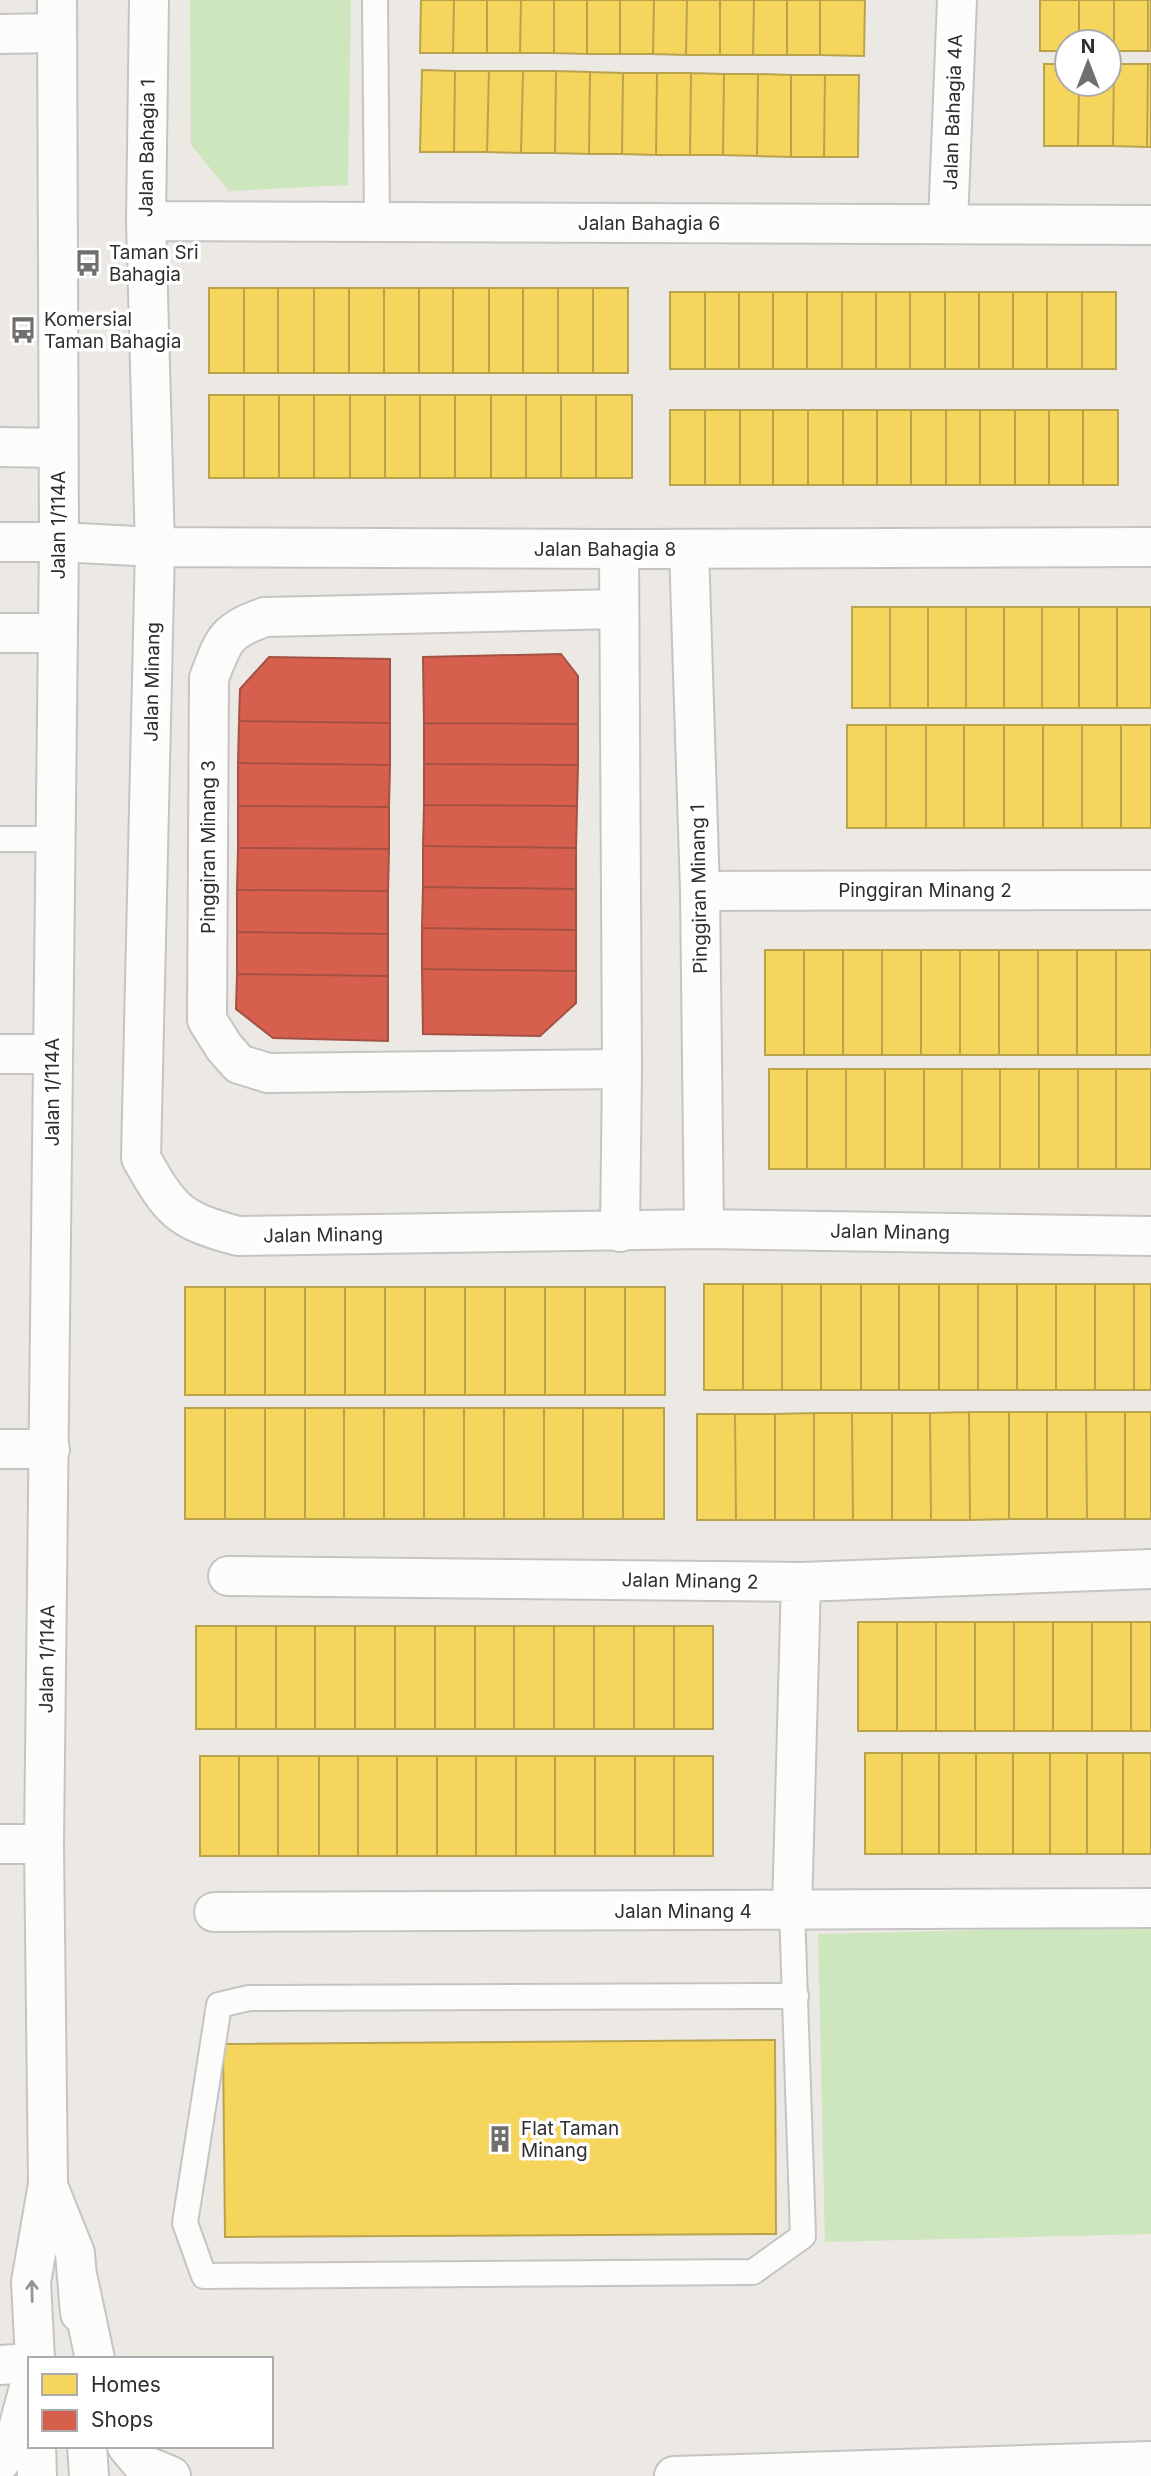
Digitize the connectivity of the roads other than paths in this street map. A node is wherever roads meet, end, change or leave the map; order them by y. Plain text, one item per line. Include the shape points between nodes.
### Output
1 (149, 0) edge
2 (375, 0) edge
3 (957, 0) edge
4 (57, 17) edge
5 (0, 34) edge
6 (146, 221) junction
7 (377, 222) junction
8 (948, 224) junction
9 (1151, 225) edge
10 (0, 447) edge
11 (58, 447) junction
12 (0, 542) edge
13 (59, 542) junction
14 (155, 547) junction
15 (1151, 547) edge
16 (619, 549) junction
17 (689, 549) junction
18 (619, 609) junction
19 (57, 633) junction
20 (0, 634) edge
21 (0, 839) edge
22 (54, 839) junction
23 (1151, 890) edge
24 (699, 891) junction
25 (0, 1054) edge
26 (52, 1054) junction
27 (622, 1069) junction
28 (704, 1229) junction
29 (620, 1232) junction
30 (1151, 1236) edge
31 (0, 1449) edge
32 (50, 1449) junction
33 (1151, 1569) edge
34 (228, 1576) dead end
35 (801, 1582) junction
36 (0, 1844) edge
37 (44, 1844) junction
38 (1151, 1908) edge
39 (792, 1910) junction
40 (214, 1912) dead end
41 (796, 1996) junction
42 (48, 2184) junction
43 (78, 2279) junction
44 (35, 2357) edge
45 (82, 2357) edge
46 (95, 2357) edge
47 (28, 2363) edge
48 (0, 2365) edge
49 (28, 2391) edge
50 (36, 2448) edge
51 (88, 2448) edge
52 (129, 2448) edge
53 (1151, 2461) edge
54 (0, 2462) edge
55 (1076, 2470) edge
56 (37, 2476) edge
57 (89, 2476) edge
58 (171, 2476) edge
59 (674, 2476) edge

1 - 6 street, Jalan Bahagia 1
2 - 7 lane
3 - 8 street, Jalan Bahagia 4A
4 - 5 street
4 - 11 street, Jalan 1/114A
6 - 7 street, Jalan Bahagia 6
6 - 14 street, Jalan Bahagia 1
7 - 8 street, Jalan Bahagia 6
8 - 9 street, Jalan Bahagia 6
10 - 11 street
11 - 13 street, Jalan 1/114A
12 - 13 street, Jalan Bahagia 8
13 - 14 street, Jalan Bahagia 8
13 - 19 street, Jalan 1/114A
14 - 16 street, Jalan Bahagia 8
14 - 29 street, Jalan Minang via 141,1158 159,1189 179,1214 238,1236
15 - 17 street, Jalan Bahagia 8
16 - 17 street, Jalan Bahagia 8
16 - 18 street
17 - 24 street, Pinggiran Minang 1
18 - 27 street
18 - 27 street, Pinggiran Minang 3 via 265,617 239,626 222,642 209,678 207,1020 239,1064 268,1073
19 - 20 street
19 - 22 street, Jalan 1/114A
21 - 22 lane
22 - 26 street, Jalan 1/114A
23 - 24 street, Pinggiran Minang 2
24 - 28 street, Pinggiran Minang 1
25 - 26 street
26 - 32 street, Jalan 1/114A
27 - 29 street
28 - 29 street, Jalan Minang
28 - 30 street, Jalan Minang
31 - 32 street
32 - 37 street, Jalan 1/114A
33 - 35 street, Jalan Minang 2
34 - 35 street, Jalan Minang 2
35 - 39 street
36 - 37 street
37 - 42 street, Jalan 1/114A
38 - 39 street, Jalan Minang 4
39 - 40 street, Jalan Minang 4
39 - 41 lane
41 - 41 lane via 803,2236 753,2272 204,2276 185,2222 219,2004 249,1998
42 - 43 street, Jalan 1/114A via 75,2253
44 -> 42 street, Jalan 1/114A via 31,2282
43 - 45 street, Jalan 1/114A
43 - 46 street
47 - 48 street
49 - 54 street via 16,2436
50 - 56 street
51 - 57 street
52 - 58 street via 142,2464
53 - 55 street
55 - 59 street

